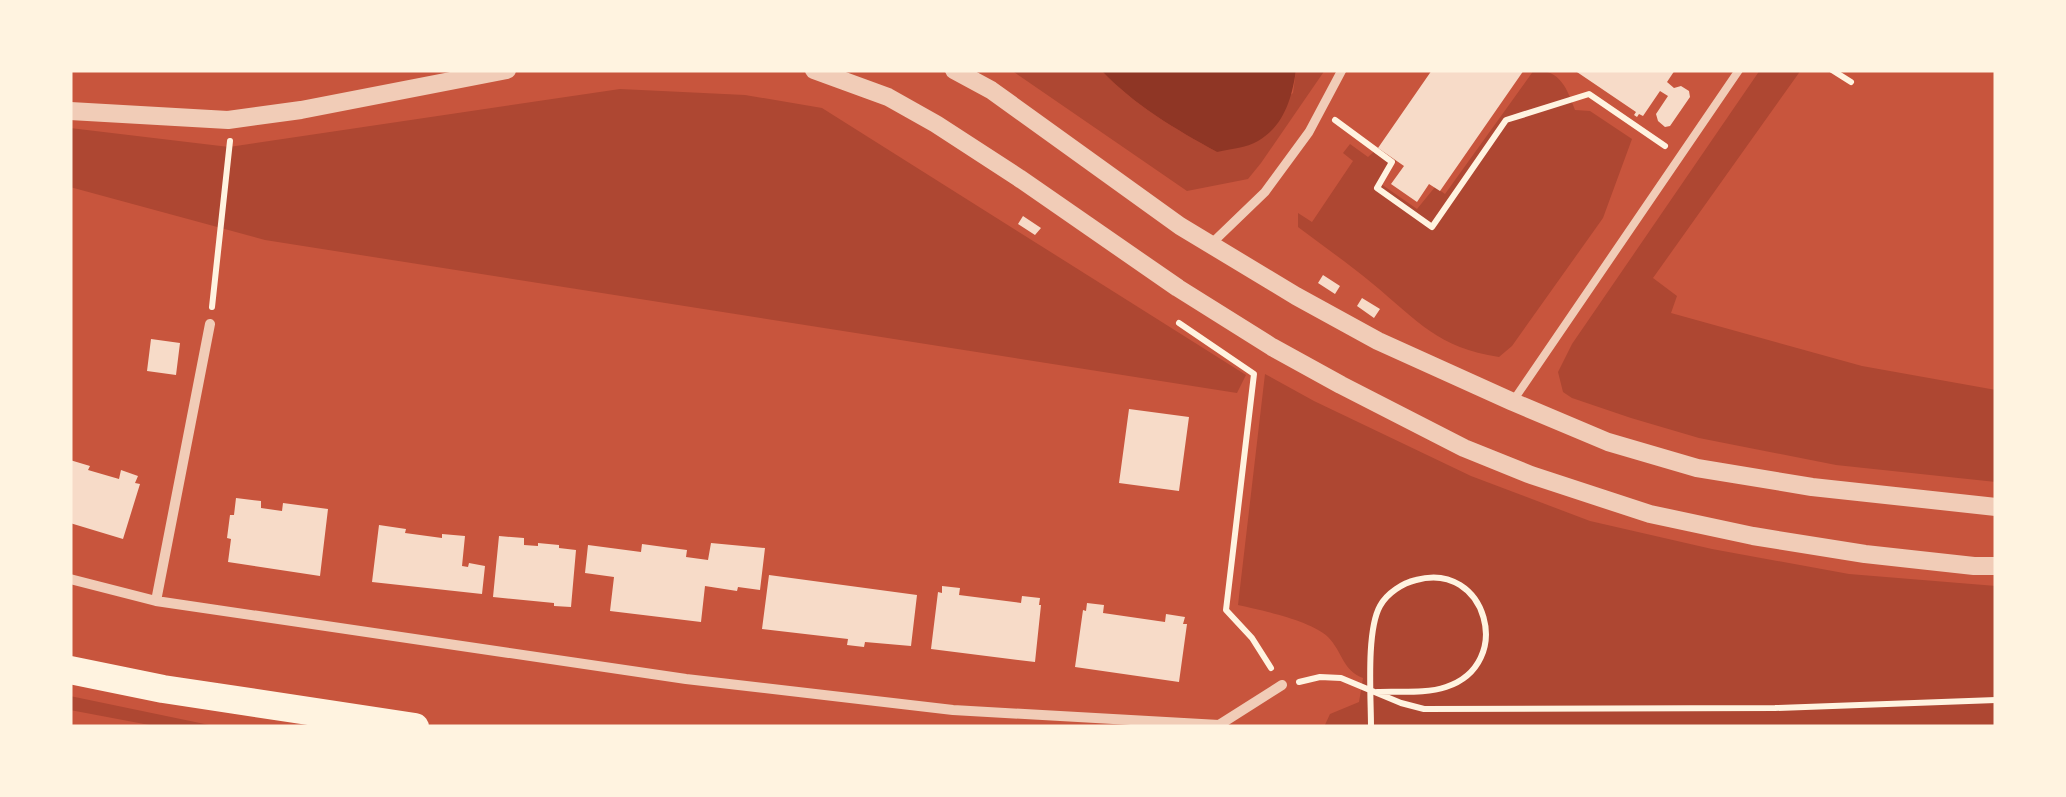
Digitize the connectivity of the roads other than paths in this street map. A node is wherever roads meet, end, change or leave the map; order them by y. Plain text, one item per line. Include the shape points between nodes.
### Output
1 (507, 70) edge
2 (814, 70) edge
3 (954, 70) edge
4 (1342, 70) edge
5 (1739, 70) edge
6 (70, 110) edge
7 (1210, 245) junction
8 (210, 324) road end
9 (1512, 402) junction
10 (1996, 507) edge
11 (1996, 566) edge
12 (70, 579) edge
13 (156, 600) junction
14 (70, 670) edge
15 (1282, 685) road end
16 (415, 727) edge

1 - 6 street via 228,120
2 - 11 street via 888,97 936,124 1272,347 1464,448 1650,514 1865,554
3 - 7 street
4 - 7 street via 1265,192
5 - 9 lane
7 - 9 street via 1378,341
8 - 13 street
9 - 10 street via 1608,442 1697,468
12 - 13 street
13 - 15 street via 686,679 953,710 1220,725
14 - 16 highway

